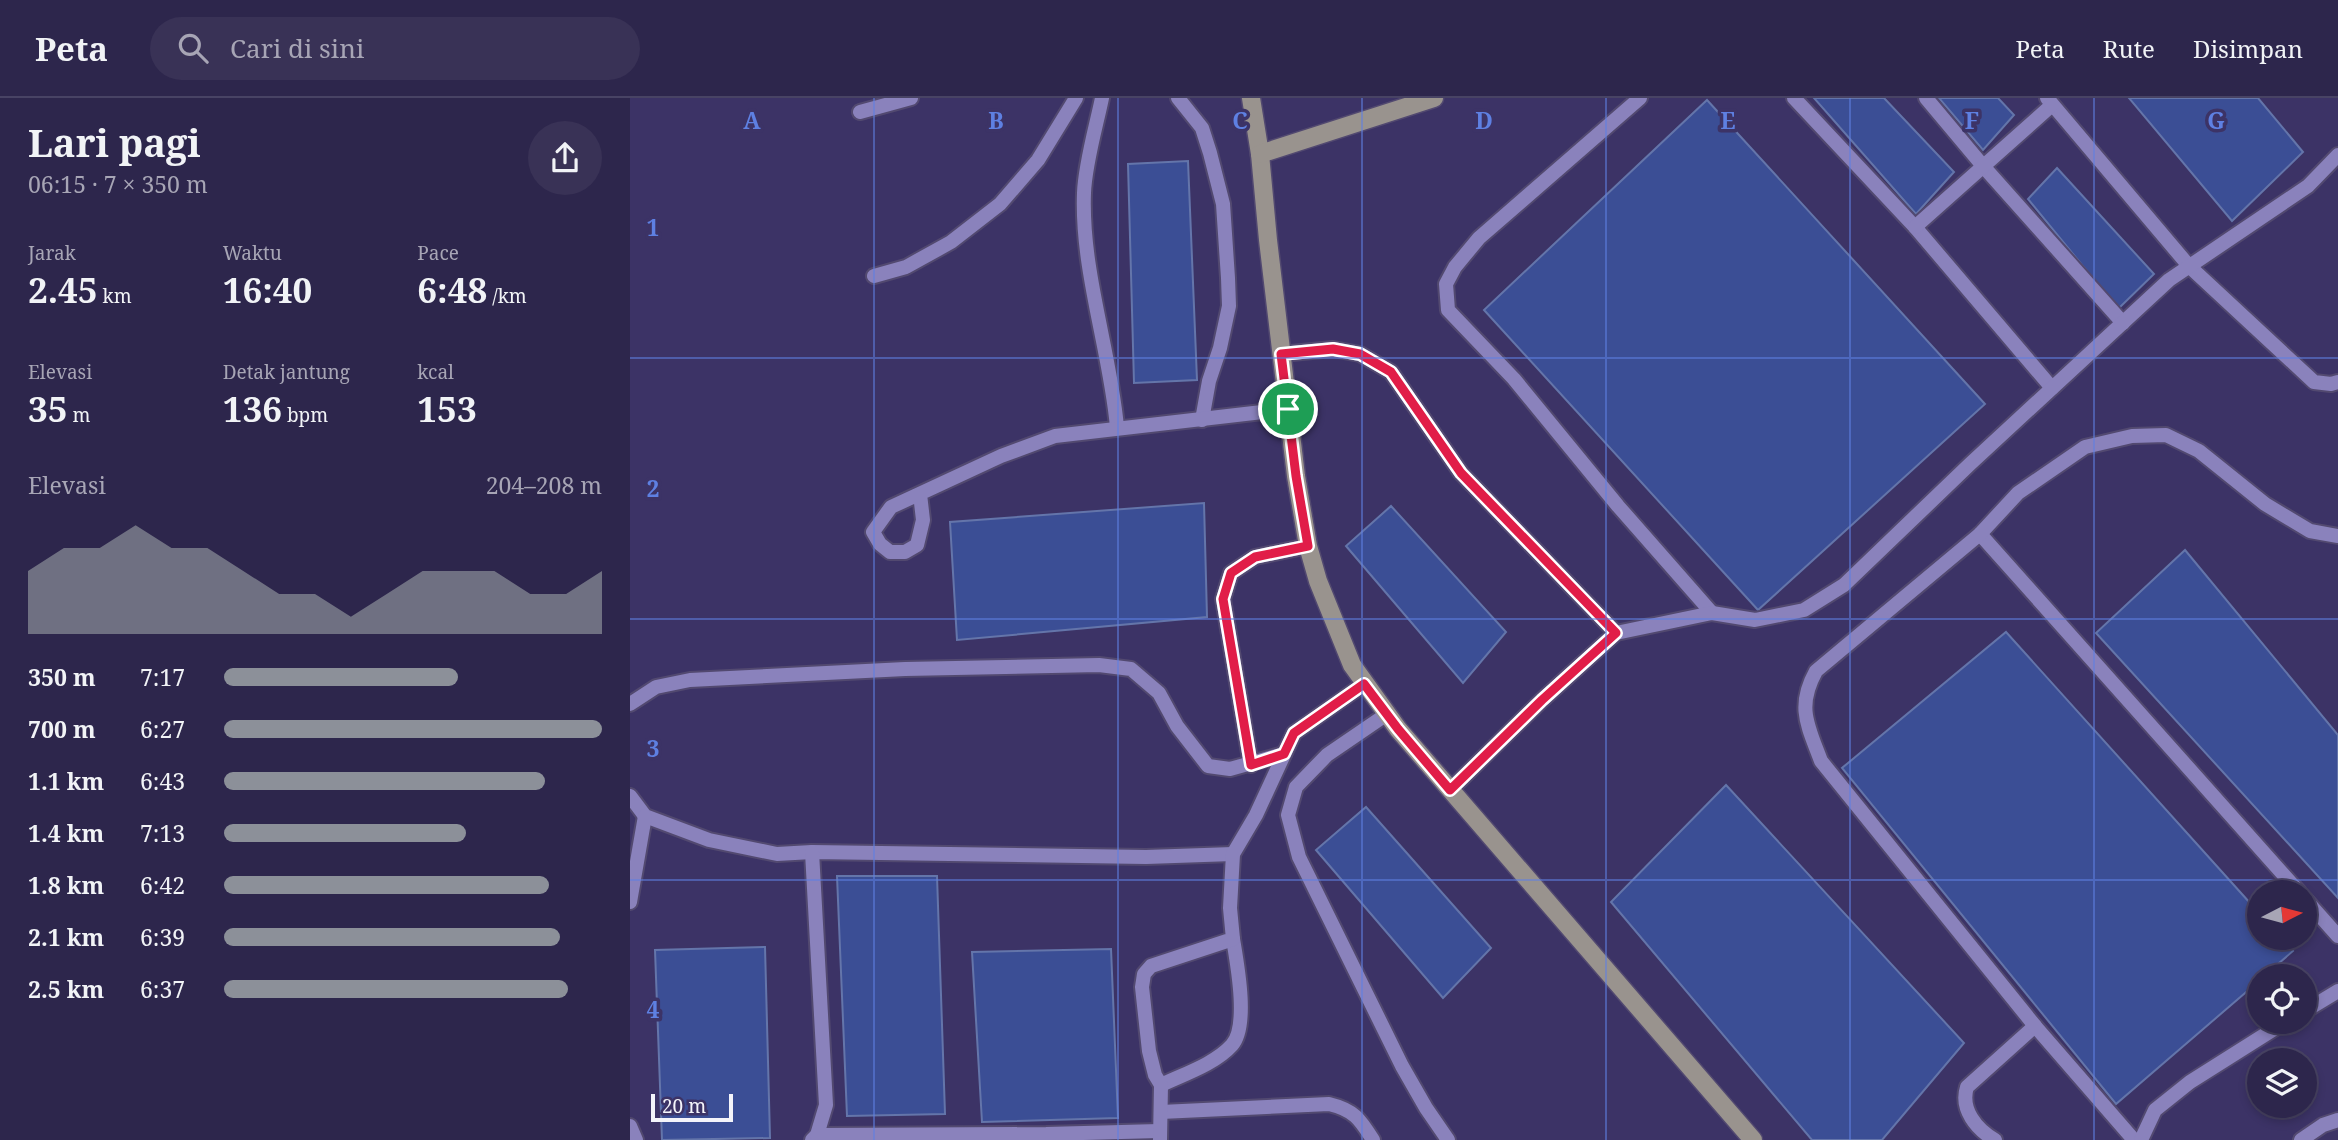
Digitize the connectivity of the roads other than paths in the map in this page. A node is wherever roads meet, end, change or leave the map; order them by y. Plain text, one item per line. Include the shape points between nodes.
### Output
1 (911, 98) edge
2 (1076, 98) edge
3 (1102, 98) edge
4 (1178, 98) edge
5 (1251, 98) edge
6 (1434, 98) edge
7 (1640, 98) edge
8 (1794, 98) edge
9 (1926, 98) edge
10 (2050, 101) edge
11 (860, 112) dead end
12 (1260, 154) junction
13 (2338, 155) edge
14 (1983, 166) junction
15 (1914, 228) junction
16 (2189, 266) junction
17 (874, 276) dead end
18 (2123, 323) junction
19 (1281, 354) junction
20 (2338, 383) edge
21 (2052, 388) junction
22 (1288, 409) junction
23 (1202, 420) junction
24 (1117, 427) junction
25 (920, 494) dead end
26 (1980, 534) junction
27 (2338, 536) edge
28 (1308, 546) junction
29 (1712, 613) junction
30 (1616, 633) junction
31 (1364, 684) junction
32 (630, 704) edge
33 (1387, 714) junction
34 (1284, 754) junction
35 (1251, 765) junction
36 (1450, 790) junction
37 (630, 796) edge
38 (645, 816) junction
39 (812, 852) junction
40 (1233, 854) junction
41 (2288, 880) edge
42 (630, 902) edge
43 (2317, 912) edge
44 (2338, 936) edge
45 (1233, 939) junction
46 (2338, 991) edge
47 (2317, 1004) edge
48 (2035, 1027) junction
49 (2265, 1034) edge
50 (1161, 1085) junction
51 (1161, 1112) junction
52 (2338, 1120) edge
53 (630, 1126) edge
54 (1159, 1135) edge
55 (815, 1138) edge
56 (636, 1140) edge
57 (1373, 1140) edge
58 (1448, 1140) edge
59 (1753, 1140) edge
60 (1995, 1140) edge
61 (2134, 1140) edge
62 (2141, 1140) edge
63 (2301, 1140) edge

1 - 11 lane
2 - 17 lane via 1038,160 1000,204 951,242 906,267
3 - 24 lane via 1084,191 1084,223
4 - 23 lane via 1202,128 1223,204 1229,306
5 - 12 street
6 - 12 street
7 - 29 lane via 1479,238 1446,284 1448,310 1514,379
8 - 15 lane
9 - 14 lane
10 - 14 lane
10 - 16 lane
12 - 19 street
13 - 16 lane via 2308,186
14 - 15 lane
14 - 18 lane
15 - 21 lane
16 - 18 lane
16 - 20 lane via 2314,382
18 - 21 lane
19 - 22 street
19 - 30 lane via 1333,349 1360,354 1391,372 1461,473
21 - 29 lane via 1844,586 1804,610 1755,620
22 - 23 lane
22 - 28 street
23 - 24 lane
24 - 25 lane via 1055,436
26 - 27 lane via 2018,494 2085,447 2132,436 2166,435 2199,451 2265,504 2310,531
26 - 41 lane
26 - 48 lane via 1816,671 1808,686 1804,716 1821,761
28 - 31 street via 1352,665
28 - 35 lane via 1255,557 1231,573 1223,599
29 - 30 lane
30 - 36 lane
31 - 33 street
31 - 34 lane via 1294,733
32 - 35 lane via 656,687 690,680 1100,665 1131,669 1159,693 1208,766 1230,769
33 - 36 street
33 - 58 lane via 1327,755 1296,786 1288,815 1298,857 1402,1066
34 - 35 lane
34 - 40 lane
36 - 59 street
37 - 38 lane
38 - 39 lane via 777,854
38 - 42 lane
39 - 40 lane
39 - 55 lane via 826,1104
40 - 45 lane
43 - 44 lane
45 - 50 lane via 1240,1028 1234,1044
45 - 50 lane via 1151,966 1144,974 1149,1051
46 - 47 lane
48 - 60 lane via 1967,1087 1967,1112
48 - 61 lane
49 - 62 lane via 2155,1110
50 - 51 lane
51 - 54 lane
51 - 57 lane via 1329,1104 1356,1116
52 - 63 lane
53 - 56 lane
54 - 55 lane

